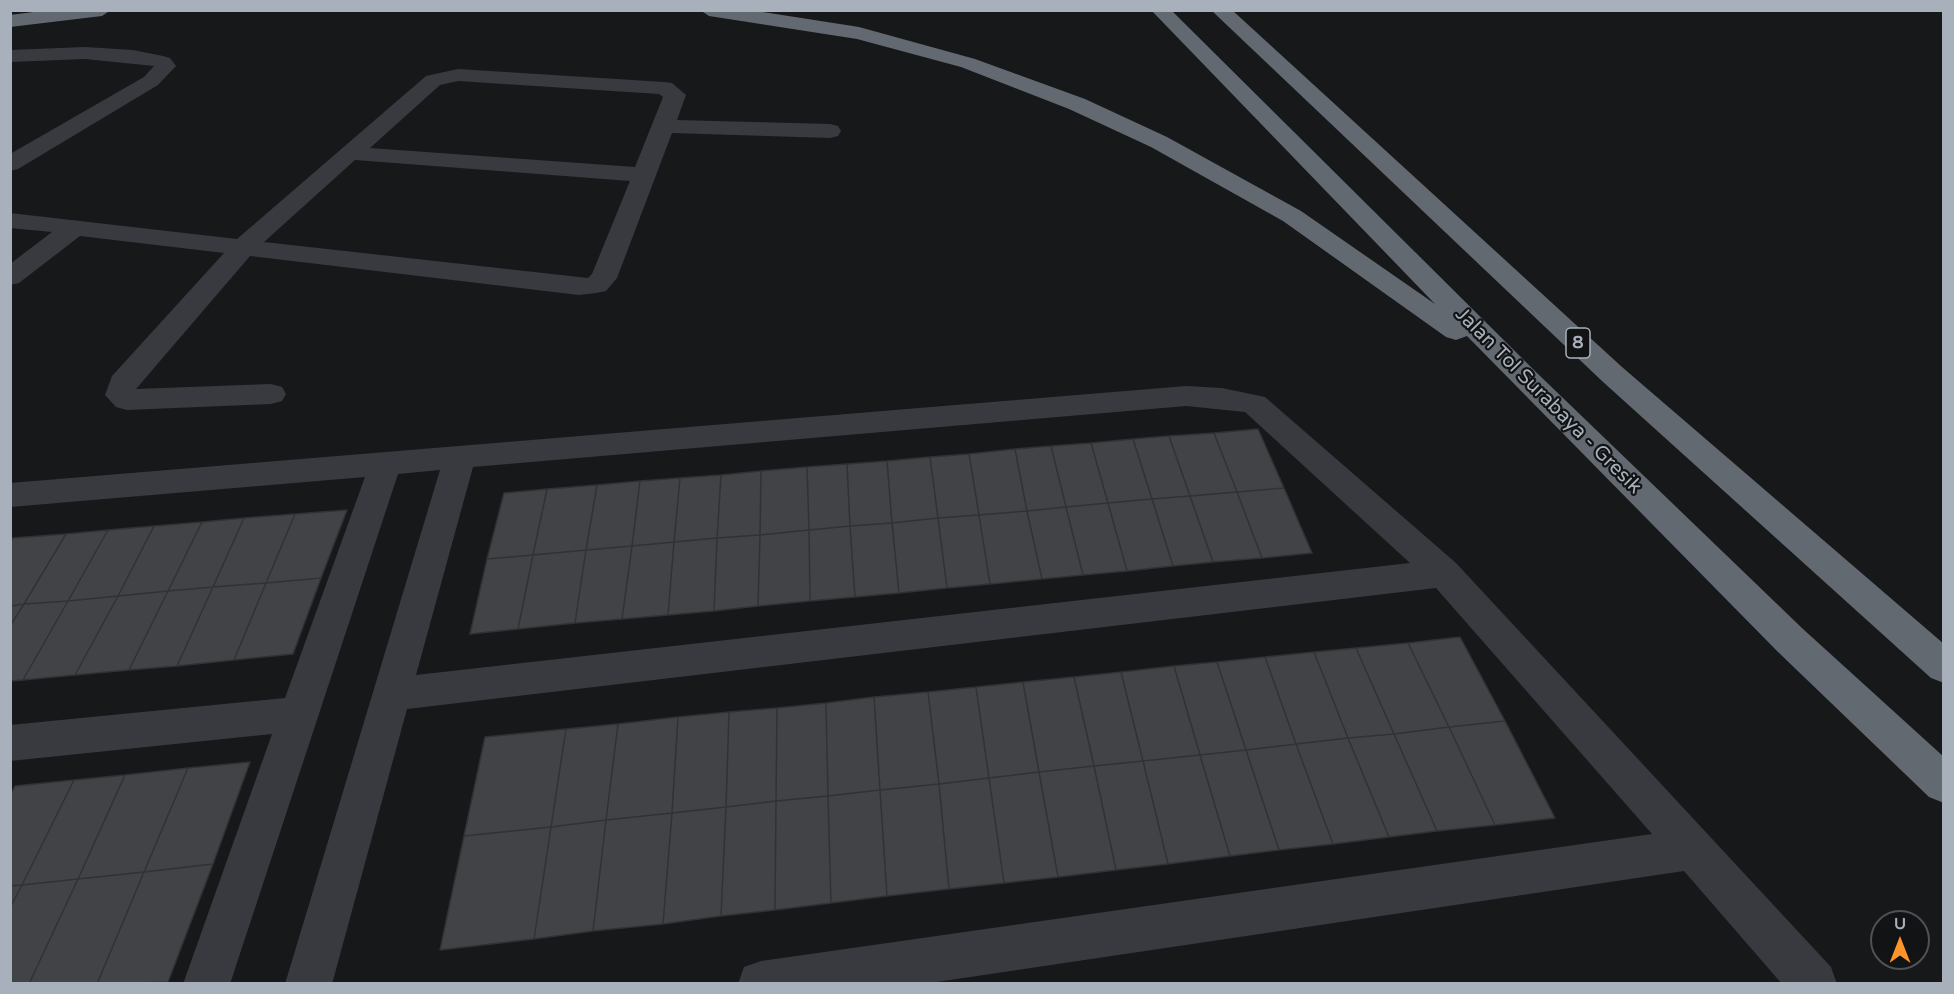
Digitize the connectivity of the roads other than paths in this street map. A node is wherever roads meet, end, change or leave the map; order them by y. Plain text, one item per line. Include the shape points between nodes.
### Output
1 (102, 10) edge
2 (709, 10) edge
3 (1160, 10) edge
4 (1220, 10) edge
5 (10, 21) edge
6 (10, 56) edge
7 (664, 126) junction
8 (830, 131) dead end
9 (349, 153) junction
10 (10, 164) edge
11 (643, 175) junction
12 (10, 220) edge
13 (74, 228) junction
14 (243, 247) junction
15 (10, 277) edge
16 (1527, 380) junction
17 (271, 394) dead end
18 (460, 458) junction
19 (385, 465) junction
20 (10, 495) edge
21 (1444, 573) junction
22 (1944, 667) edge
23 (393, 694) junction
24 (299, 714) junction
25 (10, 743) edge
26 (1944, 784) edge
27 (1691, 849) junction
28 (206, 984) edge
29 (308, 984) edge
30 (761, 984) edge
31 (1814, 984) edge

1 - 5 highway
2 - 16 highway via 859,33 968,63 1077,104 1159,142 1292,216
3 - 16 highway, Jalan Tol Surabaya - Gresik
4 - 22 highway, 8 via 1612,374
6 - 10 street via 133,56 166,66 151,81
7 - 8 street
7 - 9 street via 675,95 664,88 442,76
7 - 11 street
9 - 11 street
9 - 14 street
11 - 14 street via 604,278 596,285 579,287
12 - 13 street
13 - 14 street
13 - 15 street
14 - 17 street via 123,383 120,394 127,400
16 - 26 highway, Jalan Tol Surabaya - Gresik via 1790,640
18 - 19 street
18 - 21 street via 1186,396 1222,398 1254,404
18 - 23 street
19 - 20 street
19 - 24 street
21 - 23 street
21 - 27 street
23 - 29 street
24 - 25 street
24 - 28 street
27 - 30 street
27 - 31 street

